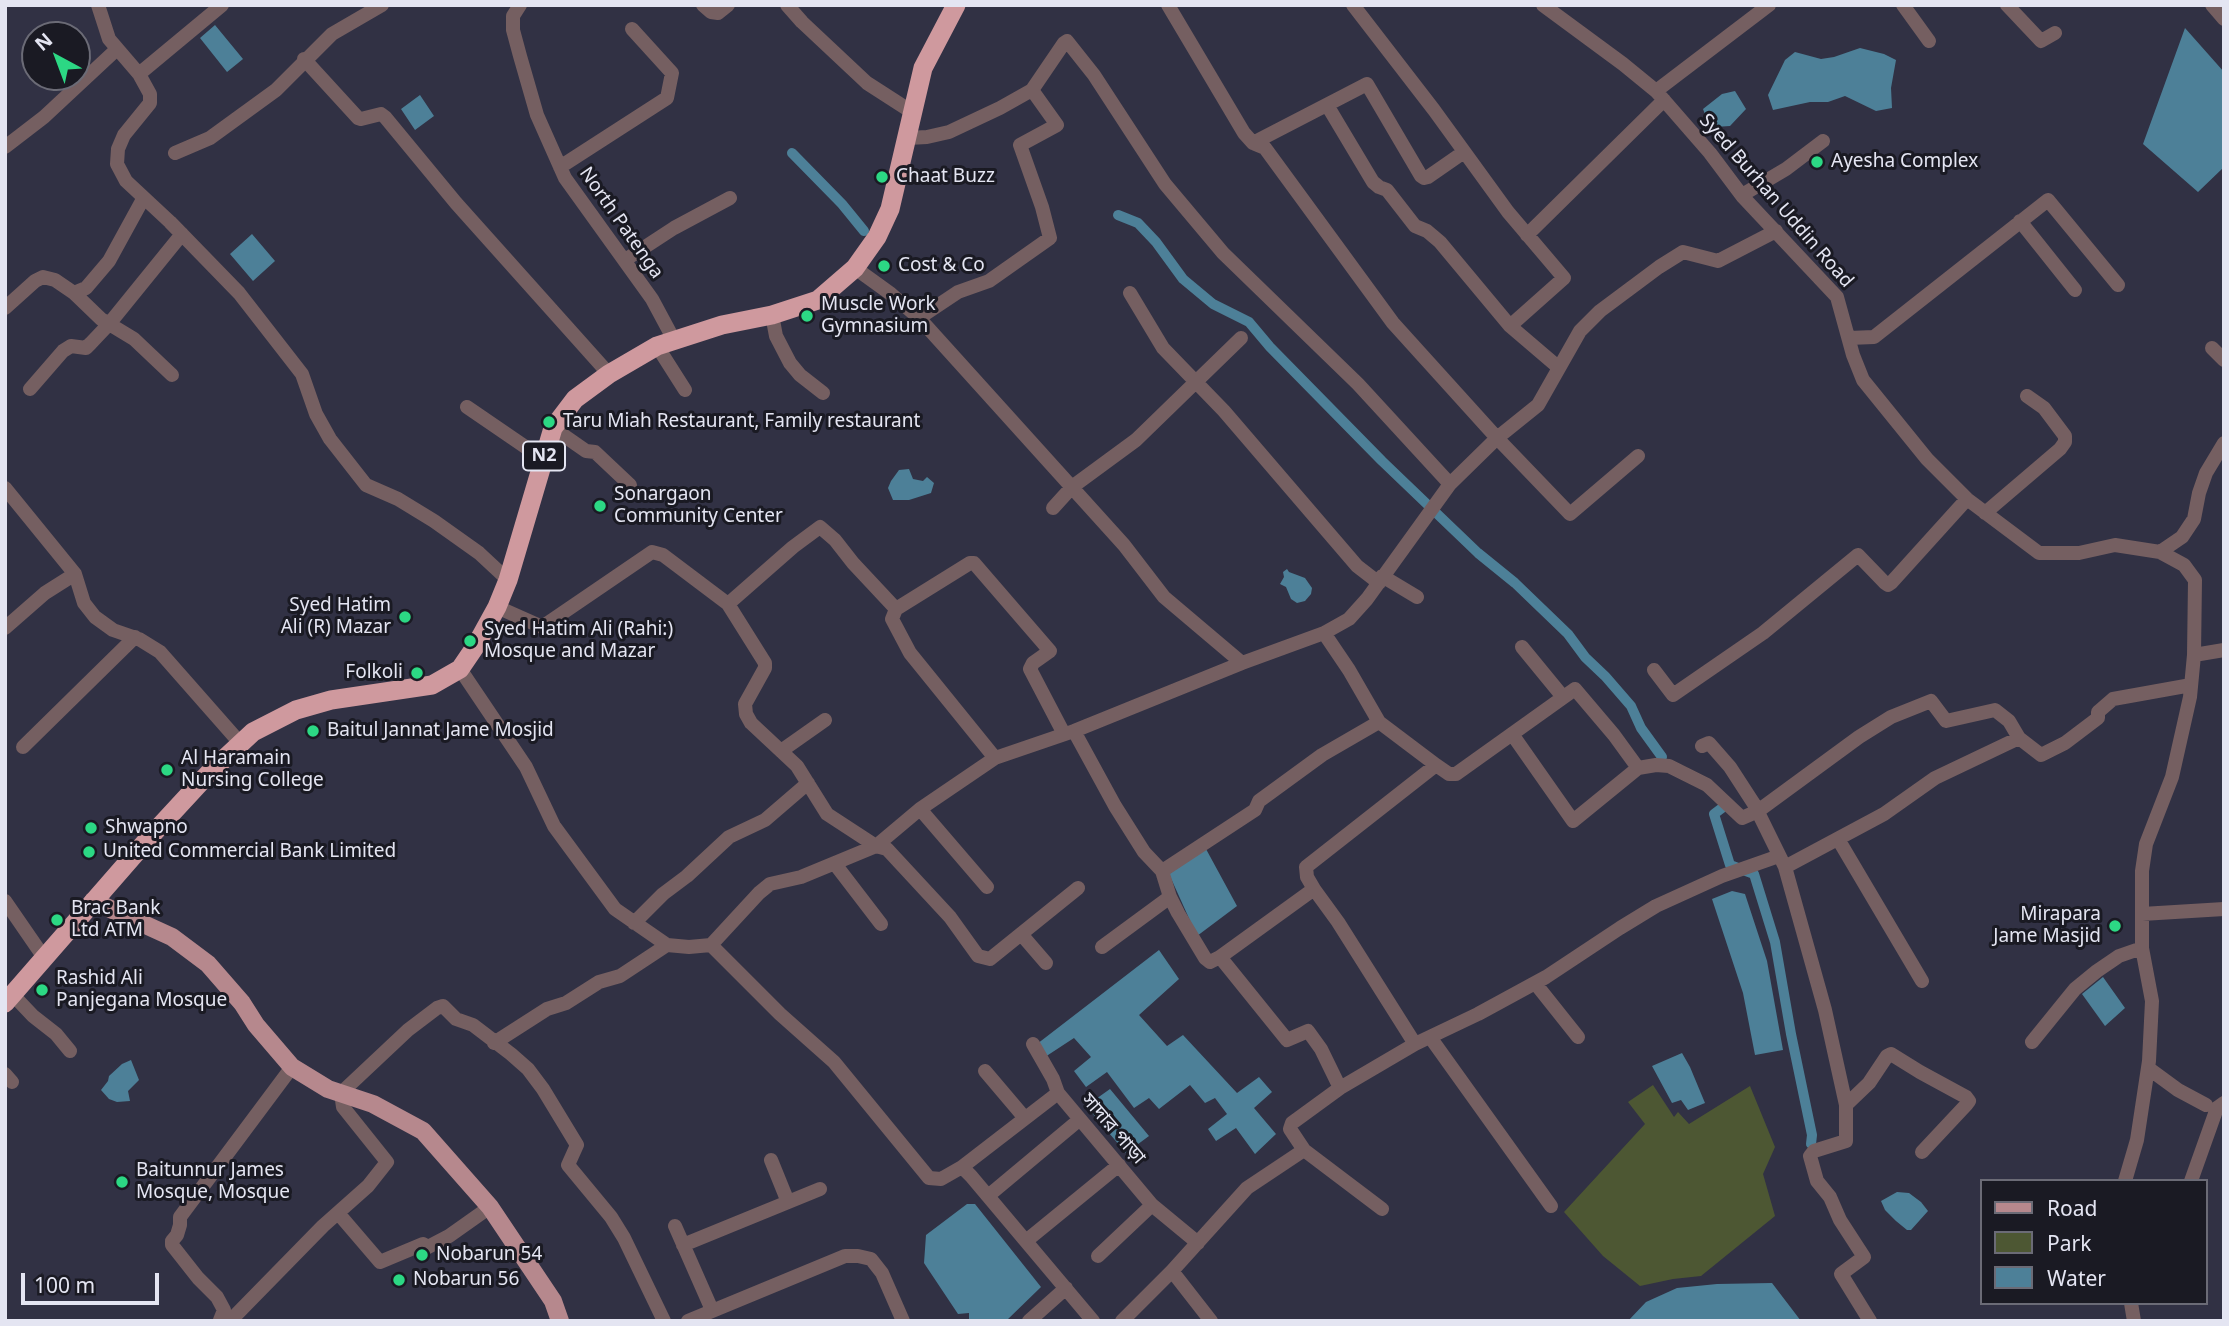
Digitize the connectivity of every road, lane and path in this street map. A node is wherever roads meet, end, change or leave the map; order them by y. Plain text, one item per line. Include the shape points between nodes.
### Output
1 (97, 5) edge
2 (222, 5) edge
3 (382, 5) edge
4 (520, 5) edge
5 (703, 5) edge
6 (728, 5) edge
7 (787, 5) edge
8 (956, 5) edge
9 (1168, 5) edge
10 (1353, 5) edge
11 (1769, 5) edge
12 (1903, 5) edge
13 (2007, 5) edge
14 (2212, 5) edge
15 (1546, 6) edge
16 (2224, 19) edge
17 (632, 29) dead end
18 (2055, 33) dead end
19 (1929, 41) dead end
20 (117, 48) junction
21 (304, 59) junction
22 (139, 74) junction
23 (1032, 90) junction
24 (1660, 96) junction
25 (1327, 105) junction
26 (912, 111) junction
27 (908, 138) junction
28 (1823, 141) dead end
29 (1253, 143) junction
30 (5, 147) edge
31 (1464, 152) junction
32 (175, 153) dead end
33 (560, 167) junction
34 (1742, 195) junction
35 (730, 198) dead end
36 (143, 199) junction
37 (2020, 221) junction
38 (1776, 231) junction
39 (182, 234) junction
40 (1527, 235) junction
41 (625, 260) junction
42 (855, 268) junction
43 (2118, 285) dead end
44 (2074, 290) dead end
45 (74, 293) junction
46 (1130, 293) dead end
47 (5, 308) edge
48 (772, 315) junction
49 (919, 318) junction
50 (109, 324) junction
51 (1510, 326) junction
52 (1241, 338) dead end
53 (1849, 338) junction
54 (666, 343) junction
55 (2212, 348) dead end
56 (2224, 360) edge
57 (1558, 368) junction
58 (173, 374) dead end
59 (608, 374) junction
60 (1197, 382) junction
61 (30, 389) dead end
62 (685, 390) dead end
63 (823, 393) dead end
64 (2027, 396) dead end
65 (467, 407) dead end
66 (553, 428) junction
67 (1497, 439) junction
68 (2224, 443) edge
69 (1638, 456) dead end
70 (543, 459) junction
71 (1450, 484) junction
72 (630, 485) dead end
73 (1072, 487) junction
74 (5, 488) edge
75 (1967, 499) junction
76 (1053, 508) dead end
77 (1985, 513) junction
78 (2160, 552) junction
79 (75, 574) junction
80 (508, 580) junction
81 (1380, 580) junction
82 (1416, 597) dead end
83 (728, 604) junction
84 (497, 607) junction
85 (896, 609) junction
86 (5, 628) edge
87 (1324, 634) junction
88 (135, 638) junction
89 (1522, 647) dead end
90 (2224, 650) edge
91 (2194, 655) junction
92 (1242, 663) junction
93 (460, 669) junction
94 (1654, 670) dead end
95 (2191, 685) junction
96 (1563, 697) junction
97 (825, 720) dead end
98 (1379, 722) junction
99 (1069, 733) junction
100 (1512, 734) junction
101 (2019, 738) junction
102 (241, 744) junction
103 (1702, 746) dead end
104 (23, 747) dead end
105 (781, 751) junction
106 (995, 758) junction
107 (1436, 765) junction
108 (1637, 768) junction
109 (808, 783) junction
110 (920, 809) junction
111 (1758, 811) junction
112 (1838, 839) junction
113 (876, 846) junction
114 (1777, 861) junction
115 (835, 864) junction
116 (1162, 871) junction
117 (987, 887) dead end
118 (1078, 888) dead end
119 (1314, 889) junction
120 (1170, 897) junction
121 (5, 901) edge
122 (93, 901) junction
123 (2224, 909) edge
124 (2143, 914) junction
125 (634, 923) junction
126 (881, 924) dead end
127 (1021, 934) junction
128 (667, 945) junction
129 (711, 945) junction
130 (1102, 947) dead end
131 (2142, 948) junction
132 (1220, 957) junction
133 (44, 959) junction
134 (1046, 963) dead end
135 (1922, 981) dead end
136 (1535, 983) junction
137 (9, 1000) edge
138 (1430, 1037) junction
139 (1578, 1037) dead end
140 (2032, 1042) dead end
141 (494, 1043) junction
142 (1033, 1044) dead end
143 (1415, 1044) junction
144 (70, 1051) dead end
145 (292, 1067) junction
146 (2148, 1068) junction
147 (985, 1071) dead end
148 (1340, 1088) junction
149 (341, 1093) junction
150 (1058, 1093) junction
151 (2224, 1103) edge
152 (1846, 1105) junction
153 (2206, 1105) dead end
154 (1024, 1117) junction
155 (1079, 1119) junction
156 (1304, 1150) junction
157 (1922, 1152) dead end
158 (771, 1160) dead end
159 (1119, 1165) junction
160 (961, 1167) junction
161 (2126, 1179) edge
162 (2192, 1179) edge
163 (820, 1189) dead end
164 (988, 1196) junction
165 (788, 1202) junction
166 (1152, 1205) junction
167 (1552, 1206) dead end
168 (490, 1207) junction
169 (1382, 1209) dead end
170 (338, 1213) junction
171 (675, 1226) dead end
172 (1026, 1241) junction
173 (1198, 1243) junction
174 (683, 1245) junction
175 (1098, 1256) dead end
176 (1172, 1271) junction
177 (1066, 1288) junction
178 (712, 1310) junction
179 (220, 1320) edge
180 (229, 1321) edge
181 (560, 1321) edge
182 (664, 1321) edge
183 (688, 1321) edge
184 (903, 1321) edge
185 (1029, 1321) edge
186 (1093, 1321) edge
187 (1122, 1321) edge
188 (1211, 1321) edge
189 (1870, 1321) edge

1 - 20 street
2 - 22 street
3 - 21 street via 332,34
4 - 33 street, North Patenga via 513,16 513,30 537,116
5 - 6 street via 718,13
7 - 26 street via 867,83
8 - 26 highway, N2 via 923,68
9 - 29 street
10 - 31 street
11 - 24 street
12 - 19 street
13 - 18 street via 2041,41
14 - 16 street
15 - 24 street, Syed Burhan Uddin Road
17 - 33 street via 673,73 667,98
20 - 22 street
20 - 30 street
21 - 32 street via 276,90 209,138
21 - 59 street via 358,118 385,117
22 - 36 street via 150,103 124,135 117,164 125,181
23 - 27 street via 949,132
23 - 49 street via 1057,125 1020,145 1049,238 989,281 958,292
23 - 71 street via 1064,43 1071,44 1165,184 1223,253 1358,384
24 - 34 street, Syed Burhan Uddin Road
24 - 40 street
25 - 29 street
25 - 31 street via 1363,85 1370,86 1424,178
25 - 51 street via 1373,182 1387,190 1415,226 1440,242
26 - 27 highway, N2
27 - 42 highway, N2 via 890,209
28 - 34 street
29 - 67 street via 1265,148 1393,323
31 - 40 street
33 - 41 street, North Patenga
34 - 38 street, Syed Burhan Uddin Road
35 - 41 street
36 - 39 street
36 - 45 street via 109,261 86,288
37 - 43 street via 2048,200
37 - 44 street
37 - 53 street via 1874,337
38 - 53 street, Syed Burhan Uddin Road via 1837,297
38 - 57 street via 1718,261 1683,251 1600,311 1580,331
39 - 50 street
39 - 80 street via 239,293 302,374 330,439 366,485 434,521
40 - 51 street via 1564,278
41 - 54 street, North Patenga via 652,299
42 - 48 highway, N2 via 818,300
42 - 49 street
45 - 47 street via 43,277
45 - 50 street
46 - 60 street via 1163,348
48 - 54 highway, N2
48 - 63 street via 776,336 790,363
49 - 73 street
50 - 58 street via 134,339
50 - 61 street via 86,348 71,346 63,351
51 - 57 street
52 - 60 street
53 - 75 street, Syed Burhan Uddin Road via 1863,380 1927,459
54 - 59 highway, N2
54 - 62 street, North Patenga
55 - 56 street
57 - 67 street via 1538,405
59 - 66 highway, N2 via 575,399
60 - 73 street via 1136,440
60 - 81 street via 1357,566
64 - 77 street via 2044,408 2065,442
65 - 70 street
66 - 70 highway, N2
66 - 72 street via 586,451 595,452
67 - 69 street via 1570,514
67 - 71 street
68 - 78 street via 2206,473 2194,519 2182,537
70 - 80 highway, N2
71 - 81 street
73 - 76 street
73 - 92 street via 1164,597
74 - 79 street
75 - 77 street, Syed Burhan Uddin Road
75 - 94 street via 1888,585 1858,555 1763,633 1673,695
77 - 78 street, Syed Burhan Uddin Road via 2039,553 2079,553 2115,545
78 - 91 street, Syed Burhan Uddin Road via 2184,565 2195,580
79 - 86 street
79 - 88 street via 84,603 95,617
80 - 84 highway, N2
81 - 82 street
81 - 87 street via 1349,619
83 - 84 street via 663,555 652,552 542,627
83 - 85 street via 820,527
83 - 105 street via 765,663 745,704 746,714
84 - 93 highway, N2
85 - 99 street via 974,564 1050,651 1030,668
85 - 106 street via 892,619 910,653
87 - 92 street
87 - 98 street
88 - 102 street via 160,652
88 - 104 street
89 - 96 street
90 - 91 street
91 - 95 street, Syed Burhan Uddin Road
92 - 99 street
93 - 102 highway, N2 via 432,685 331,700 296,710 253,732
93 - 125 street via 526,767 554,826 615,909
95 - 101 street via 2113,699 2098,712 2098,718 2040,755
95 - 124 street, Syed Burhan Uddin Road via 2172,777 2146,844
96 - 100 street
96 - 108 street via 1575,688
97 - 105 street
98 - 107 street
98 - 116 street via 1322,755 1259,801 1255,810
99 - 106 street
99 - 116 street via 1144,852
100 - 107 street via 1456,774
100 - 108 street via 1573,821
101 - 111 street via 1995,710 1946,721 1931,701 1858,737
101 - 112 street via 1935,778
102 - 122 highway, N2
103 - 111 street via 1709,743 1730,767
105 - 109 street
106 - 110 street
107 - 119 street via 1306,867
108 - 111 street via 1669,766 1707,785 1742,818
109 - 113 street via 827,814
109 - 125 street via 765,820 721,843
110 - 113 street
110 - 117 street
111 - 114 street
112 - 114 street
112 - 135 street
113 - 115 street
113 - 127 street via 887,849 950,917 978,956 990,959
114 - 136 street via 1722,876 1656,906
114 - 152 street via 1825,1010
115 - 126 street
115 - 129 street via 770,884
116 - 120 street
118 - 127 street
119 - 132 street
119 - 143 street
120 - 130 street
120 - 132 street via 1205,958
121 - 133 street
122 - 133 highway, N2
122 - 145 main road via 172,937 208,964
123 - 124 street
124 - 131 street, Syed Burhan Uddin Road
125 - 128 street
127 - 134 street
128 - 129 street
128 - 141 street via 620,976 547,1009
129 - 160 street, সাদার পাড়া via 834,1062 929,1178 940,1179
131 - 140 street via 2119,956 2075,989
131 - 146 street, Syed Burhan Uddin Road via 2152,1001
132 - 148 street via 1287,1040 1308,1031
133 - 137 highway, N2
136 - 138 street
136 - 139 street
137 - 144 street via 56,1034
138 - 143 street
138 - 167 street
141 - 149 street via 443,1006 408,1030
141 - 182 street via 528,1069 577,1145 568,1165 624,1238
142 - 150 street
143 - 148 street
145 - 149 main road
145 - 179 street via 180,1217 172,1241 217,1297 223,1310
146 - 153 street
146 - 161 street, Syed Burhan Uddin Road
147 - 154 street
148 - 156 street via 1292,1122 1290,1129
149 - 168 main road via 423,1131
149 - 170 street via 343,1107 387,1162
150 - 154 street, সাদার পাড়া
150 - 155 street, সাদার পাড়া
151 - 162 street via 2217,1108
152 - 157 street via 1889,1054 1966,1097 1966,1105
152 - 189 street via 1846,1141 1810,1156 1817,1181 1864,1257 1841,1274
154 - 160 street, সাদার পাড়া
155 - 159 street, সাদার পাড়া
155 - 164 street
156 - 169 street
156 - 173 street via 1247,1188
158 - 165 street
159 - 166 street, সাদার পাড়া
159 - 172 street
160 - 164 street
163 - 165 street
164 - 172 street
165 - 174 street
166 - 173 street, সাদার পাড়া
166 - 175 street
168 - 170 street via 450,1236 380,1262
168 - 181 main road via 553,1301
170 - 180 street
171 - 174 street
172 - 177 street
173 - 176 street
174 - 178 street
176 - 187 street
176 - 188 street
177 - 185 street
177 - 186 street
178 - 183 street
178 - 184 street via 845,1256 858,1256 871,1259 882,1273
179 - 180 street

